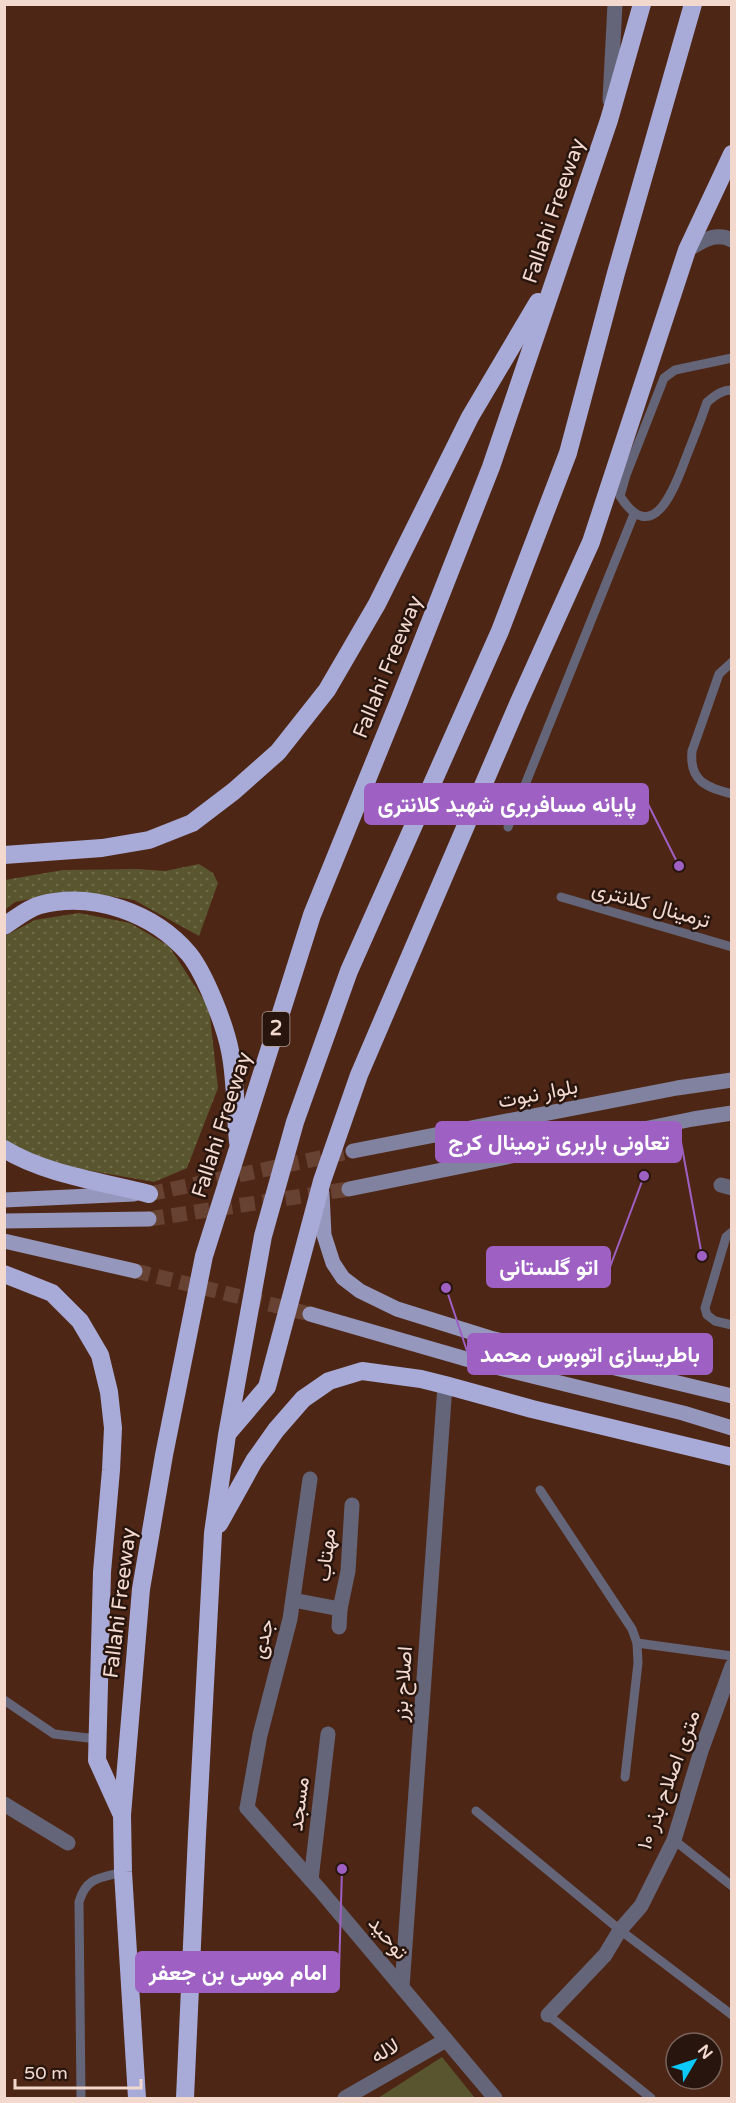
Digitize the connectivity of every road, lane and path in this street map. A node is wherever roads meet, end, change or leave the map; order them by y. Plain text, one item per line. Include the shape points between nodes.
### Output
1 (615, 4) edge
2 (642, 4) edge
3 (693, 4) edge
4 (609, 120) junction
5 (732, 154) edge
6 (732, 240) edge
7 (687, 250) junction
8 (556, 272) junction
9 (732, 358) edge
10 (732, 390) edge
11 (634, 514) junction
12 (732, 662) edge
13 (732, 794) edge
14 (508, 827) dead end
15 (4, 855) edge
16 (561, 897) dead end
17 (4, 926) edge
18 (732, 947) edge
19 (732, 1080) edge
20 (732, 1113) edge
21 (4, 1149) edge
22 (238, 1150) junction
23 (353, 1151) tunnel mouth
24 (322, 1181) junction
25 (349, 1189) tunnel mouth
26 (149, 1194) joint
27 (4, 1200) edge
28 (149, 1219) tunnel mouth
29 (4, 1221) edge
30 (732, 1232) edge
31 (4, 1241) edge
32 (135, 1271) tunnel mouth
33 (4, 1274) edge
34 (310, 1314) tunnel mouth
35 (732, 1325) edge
36 (445, 1385) junction
37 (728, 1394) edge
38 (732, 1428) edge
39 (227, 1435) junction
40 (732, 1457) edge
41 (310, 1479) dead end
42 (540, 1490) dead end
43 (352, 1505) dead end
44 (213, 1533) junction
45 (293, 1600) junction
46 (340, 1609) junction
47 (339, 1627) dead end
48 (637, 1643) junction
49 (732, 1656) edge
50 (732, 1666) edge
51 (4, 1700) edge
52 (328, 1734) dead end
53 (97, 1738) junction
54 (625, 1778) dead end
55 (4, 1804) edge
56 (247, 1808) joint
57 (476, 1811) dead end
58 (122, 1815) junction
59 (674, 1840) junction
60 (68, 1843) dead end
61 (123, 1872) junction
62 (311, 1880) junction
63 (732, 1886) edge
64 (621, 1930) junction
65 (402, 1987) junction
66 (548, 2015) joint
67 (732, 2015) edge
68 (446, 2040) junction
69 (81, 2098) edge
70 (136, 2098) edge
71 (185, 2098) edge
72 (345, 2098) edge
73 (495, 2098) edge
74 (651, 2098) edge

1 - 4 street
2 - 4 highway, Fallahi Freeway / 2
3 - 39 highway, 2 via 568,453 500,631 350,971 295,1122 263,1236
4 - 8 highway, Fallahi Freeway / 2
5 - 7 highway
6 - 7 street via 712,236
7 - 24 highway via 591,542 359,1075
8 - 15 highway via 470,417 377,604 331,684 278,752 192,823 149,840 102,848
8 - 22 highway, Fallahi Freeway / 2 via 491,467 312,915
9 - 11 lane via 675,370 664,378 620,496
10 - 11 lane via 718,393 707,402 672,494 662,508 645,516
11 - 14 lane
12 - 13 lane via 719,674 691,759 695,774 704,784
16 - 18 lane, ترمینال کلانتری
17 - 22 highway via 38,905 83,900 128,910 169,935 190,956 203,978 224,1032 230,1051
19 - 23 main road, بلوار نبوت
20 - 25 main road
21 - 26 highway via 57,1171
22 - 58 highway, Fallahi Freeway / 2 via 204,1256 156,1499 141,1588
24 - 37 main road via 324,1235 333,1263 343,1278 360,1291 397,1309 490,1338
24 - 39 highway via 267,1387
26 - 27 main road
28 - 29 main road
30 - 35 lane via 726,1237 705,1308 707,1316
31 - 32 main road
33 - 53 highway via 52,1293 80,1321 100,1355 109,1392 112,1439 102,1572
34 - 38 main road
36 - 40 highway
36 - 44 highway via 362,1371 330,1381 303,1399 276,1430
36 - 65 street, اصلاح بزر
39 - 44 highway, 2
41 - 45 street, جدی
42 - 48 lane via 632,1629
43 - 46 street, مهتاب via 348,1571
44 - 71 highway, 2
45 - 46 street, مهتاب
45 - 56 street, جدی
46 - 47 street, مهتاب
48 - 49 lane
48 - 54 lane
50 - 59 street, ۱۰ متری اصلاح بذر
51 - 53 lane via 54,1734
52 - 62 street, مسجد
53 - 58 highway via 97,1760
55 - 60 street
56 - 62 street, توحید
57 - 64 lane
58 - 61 highway, Fallahi Freeway / 2
59 - 63 lane
59 - 64 street, ۱۰ متری اصلاح بذر via 640,1906
61 - 69 lane via 93,1880 83,1888 79,1902
61 - 70 highway, Fallahi Freeway / 2
62 - 65 street, توحید
64 - 66 street, ۱۰ متری اصلاح بذر via 604,1955
64 - 67 lane
65 - 68 street, توحید
66 - 74 lane
68 - 72 street, لاله
68 - 73 street, توحید

